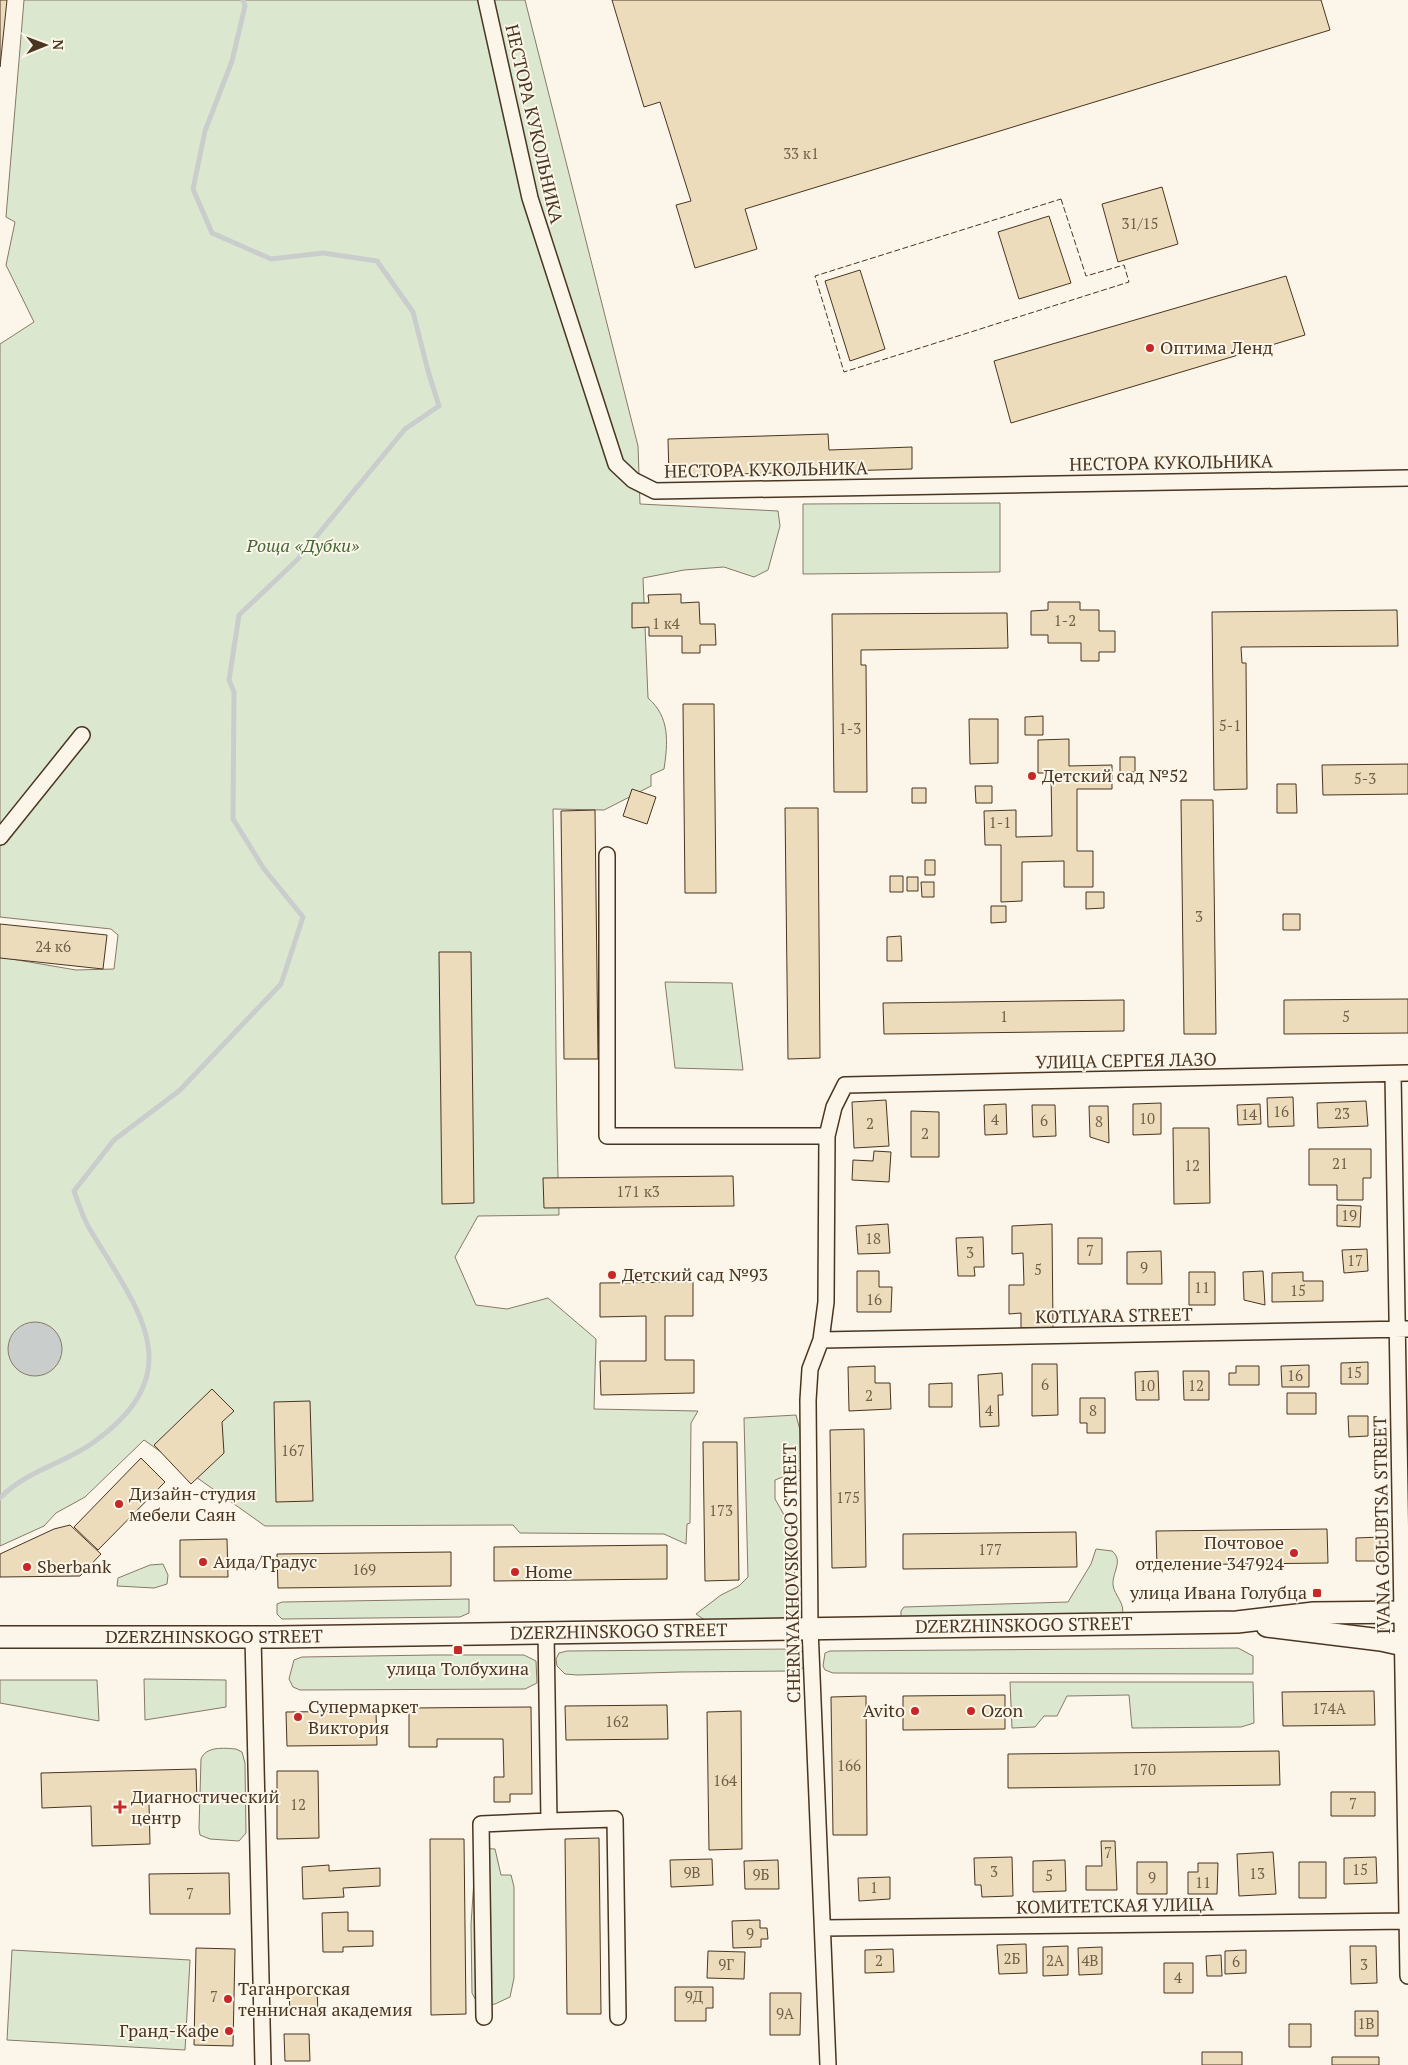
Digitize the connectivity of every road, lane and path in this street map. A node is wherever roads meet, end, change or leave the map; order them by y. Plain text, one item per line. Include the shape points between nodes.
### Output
1 (486, 0) edge
2 (1408, 478) edge
3 (82, 734) dead end
4 (0, 837) edge
5 (607, 855) dead end
6 (1392, 1074) junction
7 (1408, 1074) edge
8 (845, 1086) joint
9 (827, 1136) junction
10 (1402, 1329) edge
11 (821, 1340) junction
12 (1405, 1612) edge
13 (1237, 1622) junction
14 (810, 1628) junction
15 (546, 1632) junction
16 (0, 1637) edge
17 (253, 1637) junction
18 (1406, 1646) edge
19 (548, 1821) junction
20 (1408, 1921) edge
21 (822, 1928) junction
22 (1408, 1976) edge
23 (484, 2017) dead end
24 (618, 2017) dead end
25 (263, 2065) edge
26 (828, 2065) edge

1 - 2 street, НЕСТОРА КУКОЛЬНИКА via 530,198 616,464 633,480 654,491
3 - 4 street
5 - 9 street via 607,1136
6 - 7 street, УЛИЦА СЕРГЕЯ ЛАЗО
6 - 8 street, УЛИЦА СЕРГЕЯ ЛАЗО
6 - 10 street, IVANA GOLUBTSA STREET
8 - 9 street, CHERNYAKHOVSKOGO STREET via 834,1107
9 - 11 street, CHERNYAKHOVSKOGO STREET via 826,1302
10 - 11 street, KOTLYARA STREET
10 - 12 street, IVANA GOLUBTSA STREET
11 - 14 street, CHERNYAKHOVSKOGO STREET via 810,1370 808,1400
12 - 13 main road via 1314,1613
12 - 18 street, IVANA GOLUBTSA STREET
13 - 14 main road, DZERZHINSKOGO STREET
13 - 18 main road
14 - 15 main road, DZERZHINSKOGO STREET
14 - 21 street, CHERNYAKHOVSKOGO STREET
15 - 17 main road, DZERZHINSKOGO STREET
15 - 19 street
16 - 17 main road, DZERZHINSKOGO STREET
17 - 25 street
18 - 20 street, IVANA GOLUBTSA STREET
19 - 23 street via 481,1824
19 - 24 street via 615,1819
20 - 21 street, КОМИТЕТСКАЯ УЛИЦА
20 - 22 street, IVANA GOLUBTSA STREET
21 - 26 street, CHERNYAKHOVSKOGO STREET

